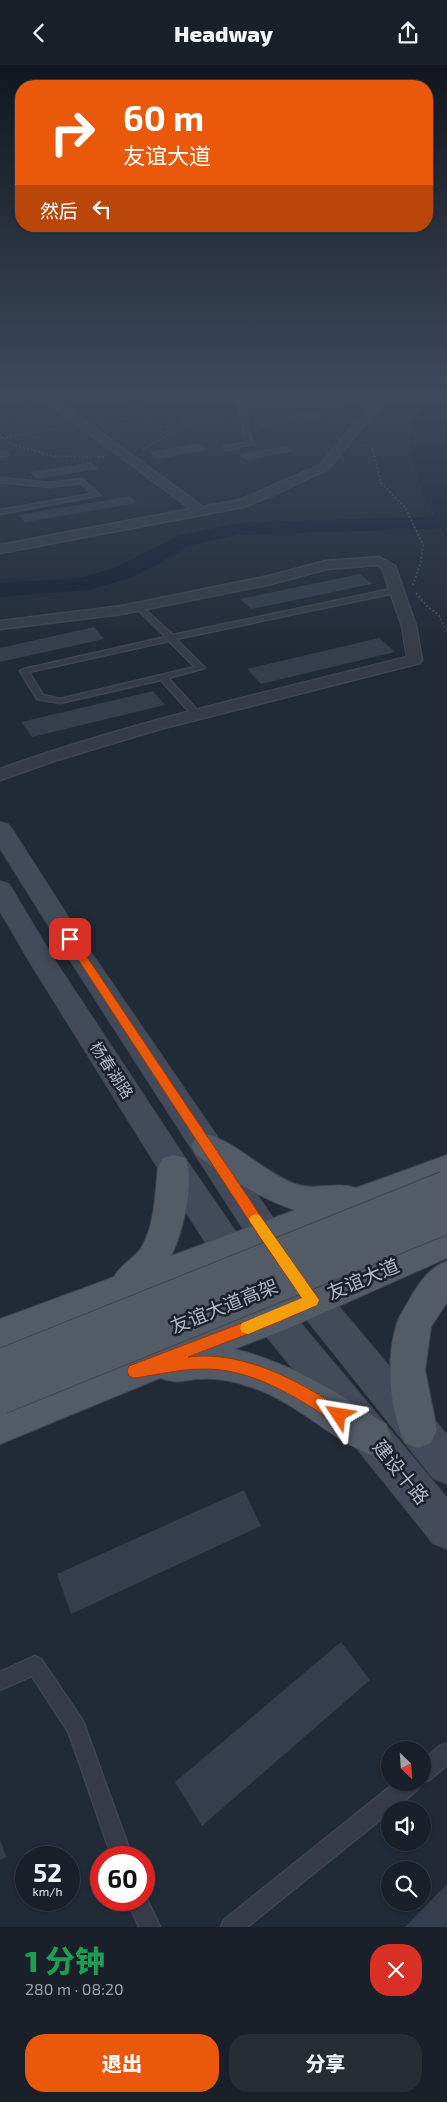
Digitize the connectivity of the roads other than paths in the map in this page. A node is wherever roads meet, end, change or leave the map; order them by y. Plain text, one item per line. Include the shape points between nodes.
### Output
1 (19, 482) edge
2 (75, 482) edge
3 (83, 482) edge
4 (163, 482) edge
5 (292, 482) edge
6 (202, 511) junction
7 (0, 512) edge
8 (0, 549) edge
9 (396, 590) junction
10 (140, 607) junction
11 (0, 625) edge
12 (171, 638) junction
13 (163, 677) junction
14 (196, 715) junction
15 (0, 775) edge
16 (0, 829) edge
17 (0, 889) edge
18 (207, 1146) junction
19 (174, 1167) junction
20 (447, 1167) edge
21 (447, 1189) edge
22 (447, 1215) edge
23 (266, 1235) junction
24 (447, 1243) edge
25 (228, 1249) junction
26 (447, 1276) edge
27 (118, 1289) junction
28 (312, 1300) junction
29 (274, 1318) junction
30 (0, 1335) edge
31 (0, 1368) edge
32 (134, 1371) junction
33 (0, 1396) edge
34 (0, 1426) edge
35 (418, 1430) junction
36 (372, 1437) junction
37 (447, 1465) edge
38 (447, 1529) edge
39 (0, 1681) edge
40 (447, 1753) edge
41 (431, 1766) edge
42 (400, 1791) edge
43 (118, 1846) edge
44 (142, 1911) edge
45 (150, 1927) edge
46 (231, 1927) edge

1 - 2 lane via 49,485
3 - 7 lane via 97,495
4 - 6 street
5 - 6 street via 243,503
6 - 8 street
9 - 10 street via 388,565 379,561 326,565 271,580
9 - 12 lane
9 - 14 street via 415,660
10 - 11 street
10 - 12 lane
12 - 13 lane via 201,668
12 - 13 lane via 24,671 40,697 60,701
13 - 14 lane
14 - 15 street via 49,756
16 - 18 main road
17 - 19 main road, 杨春湖路
18 - 20 main road via 271,1188 299,1198 348,1197
18 - 23 main road
19 - 25 main road, 杨春湖路
19 - 27 main road via 168,1219 159,1250 142,1273
20 - 23 main road
21 - 31 main road, 友谊大道高架, bridge
22 - 33 main road, 友谊大道高架, bridge
23 - 25 main road
23 - 28 main road
24 - 28 main road, 友谊大道
25 - 27 main road
25 - 29 main road, 建设十路
26 - 35 main road via 414,1325 407,1370
27 - 30 main road
28 - 29 main road, 友谊大道
28 - 35 main road
29 - 32 main road, 友谊大道
29 - 36 main road, 建设十路
32 - 34 main road, 友谊大道
32 - 36 main road via 204,1362 232,1365 306,1394
35 - 37 main road
36 - 38 main road, 建设十路
39 - 43 lane via 35,1665 76,1727
40 - 41 lane
42 - 46 lane
44 - 45 lane

